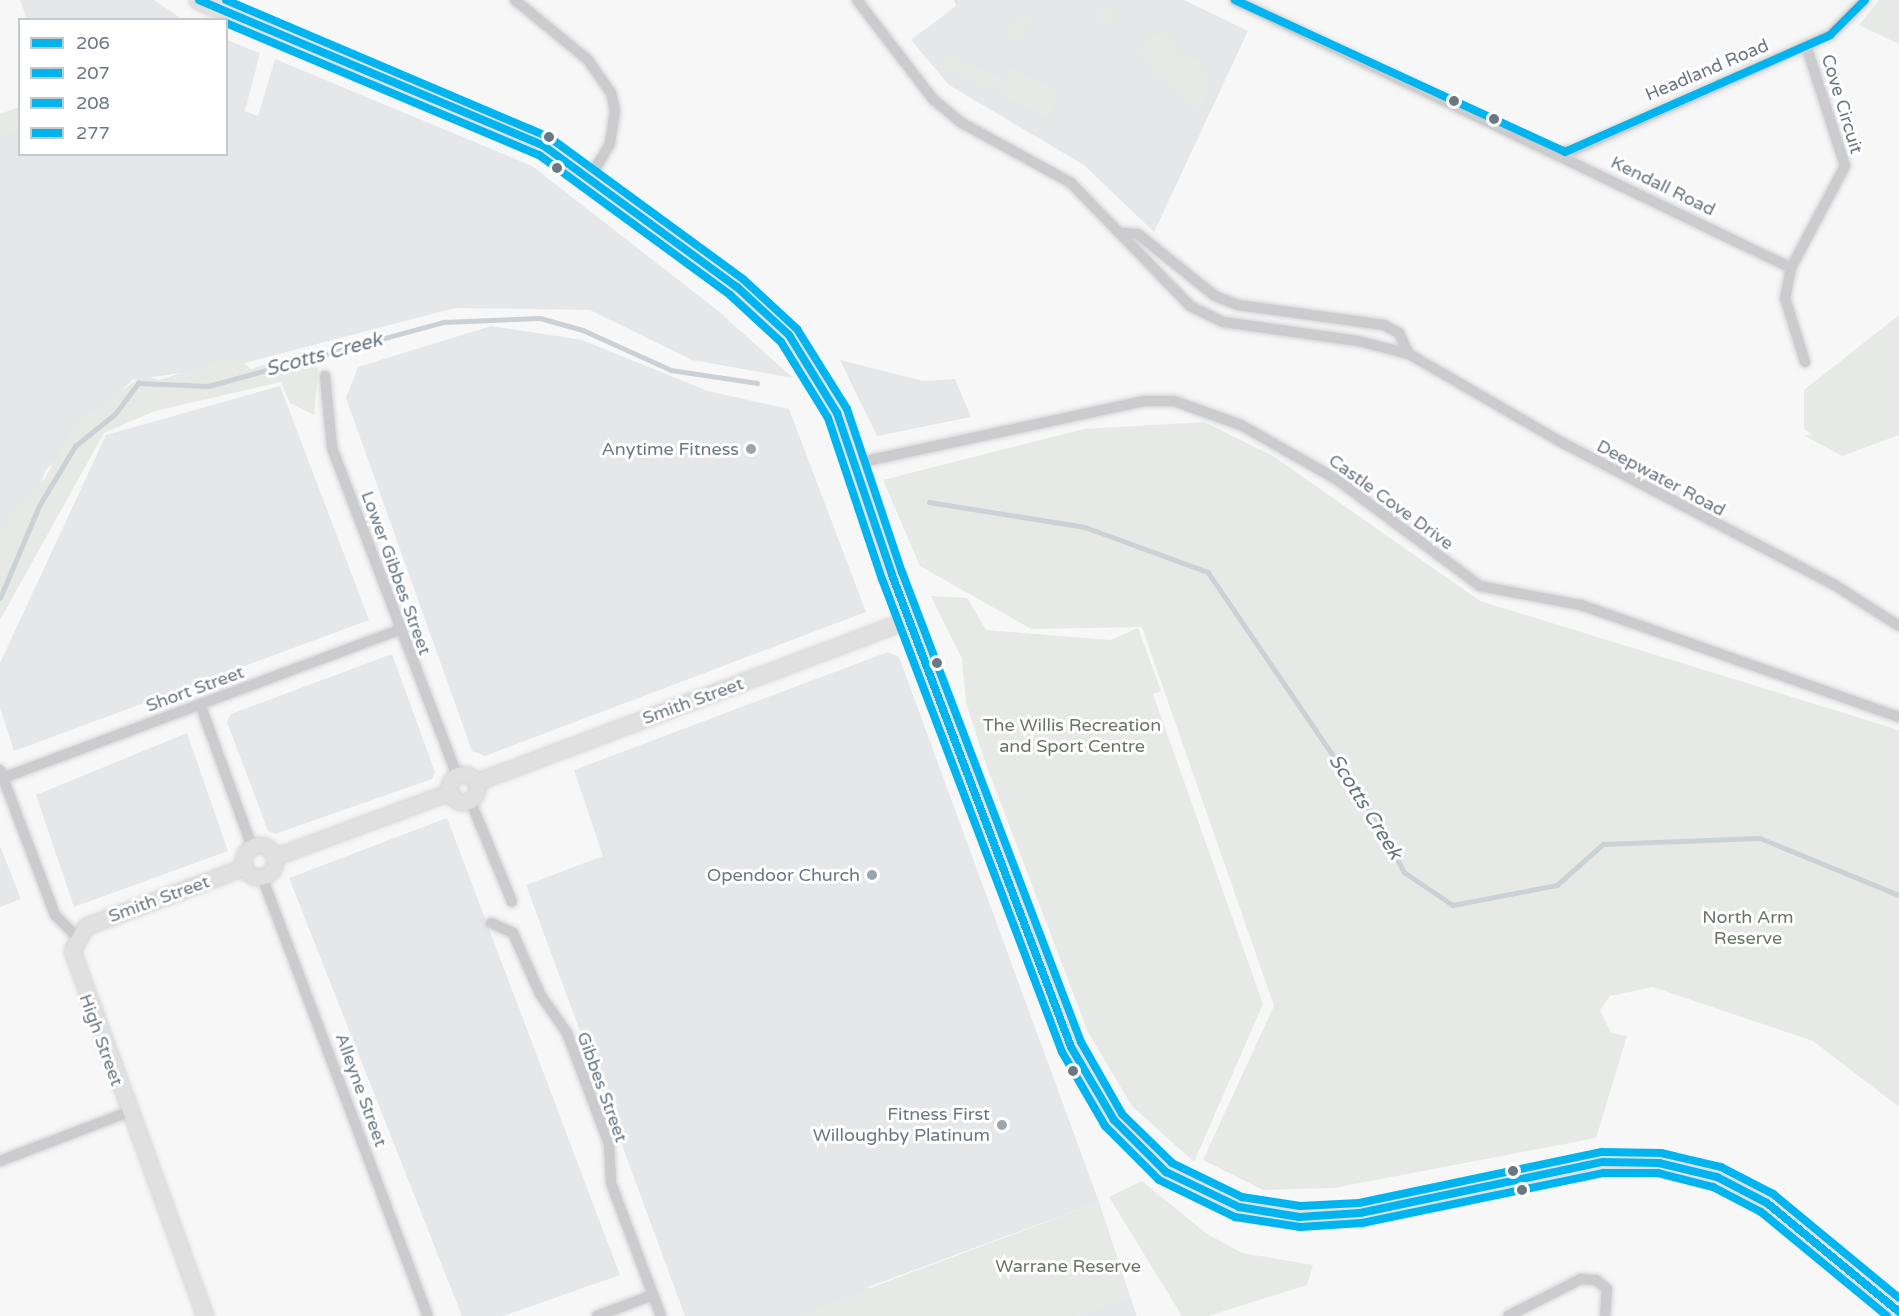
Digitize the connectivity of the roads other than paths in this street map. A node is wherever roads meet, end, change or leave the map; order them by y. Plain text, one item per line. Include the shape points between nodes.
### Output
1 (199, 0) edge
2 (515, 0) edge
3 (857, 0) edge
4 (1235, 0) edge
5 (1865, 0) edge
6 (1806, 45) junction
7 (1552, 151) junction
8 (590, 177) junction
9 (1124, 233) junction
10 (1791, 268) junction
11 (1409, 354) junction
12 (1805, 362) dead end
13 (325, 376) dead end
14 (857, 463) junction
15 (910, 619) junction
16 (1899, 626) edge
17 (399, 630) junction
18 (200, 704) junction
19 (1899, 717) edge
20 (2, 774) edge
21 (457, 775) junction
22 (476, 782) junction
23 (450, 792) junction
24 (470, 800) junction
25 (252, 847) junction
26 (274, 857) junction
27 (244, 867) junction
28 (262, 877) junction
29 (512, 902) dead end
30 (491, 923) dead end
31 (76, 936) junction
32 (128, 1112) junction
33 (0, 1161) edge
34 (653, 1295) junction
35 (1899, 1312) edge
36 (205, 1316) edge
37 (428, 1316) edge
38 (597, 1316) edge
39 (661, 1316) edge
40 (1508, 1316) edge
41 (1605, 1316) edge

1 - 8 main road via 255,28 496,121
2 - 8 street via 588,60 611,93 615,111 610,144
3 - 9 street, Deepwater Road via 933,99 962,123 1071,183
4 - 7 street, Kendall Road
5 - 6 street, Headland Road via 1841,27
6 - 7 street, Headland Road via 1574,150
6 - 10 street, Cove Circuit via 1845,166
7 - 10 street, Kendall Road
8 - 14 main road via 762,307 789,335 837,412
9 - 11 street, Deepwater Road via 1138,234 1153,244 1215,296 1249,306 1384,325 1399,333
9 - 11 street, Deepwater Road via 1125,244 1176,295 1207,316
10 - 12 street via 1785,298
11 - 16 street, Deepwater Road via 1570,448 1833,584
13 - 17 street, Lower Gibbes Street via 332,448
14 - 15 main road
14 - 19 street, Castle Cove Drive via 1143,401 1174,401 1240,425 1336,479 1480,586 1581,605
15 - 22 street, Smith Street
15 - 35 main road via 1071,1047 1114,1120 1166,1172 1239,1207 1310,1216 1382,1209 1603,1162 1668,1164 1717,1177 1767,1203
17 - 18 street, Short Street
17 - 21 street, Lower Gibbes Street
18 - 20 street, Short Street
18 - 25 street
20 - 31 street via 55,915
21 - 22 street via 469,775
21 - 23 street
22 - 24 street
23 - 24 street via 456,800
23 - 26 street
24 - 29 street
25 - 26 street via 266,847
25 - 27 street via 243,858
26 - 28 street via 270,872
27 - 28 street
27 - 31 street, Smith Street via 96,922
28 - 37 street, Alleyne Street
30 - 34 street, Gibbes Street via 513,933 540,994 567,1033 609,1144 611,1182
31 - 32 street, High Street via 73,962
32 - 33 street
32 - 36 street, High Street
34 - 38 street
34 - 39 street, Gibbes Street
40 - 41 street via 1581,1279 1596,1280 1607,1289

